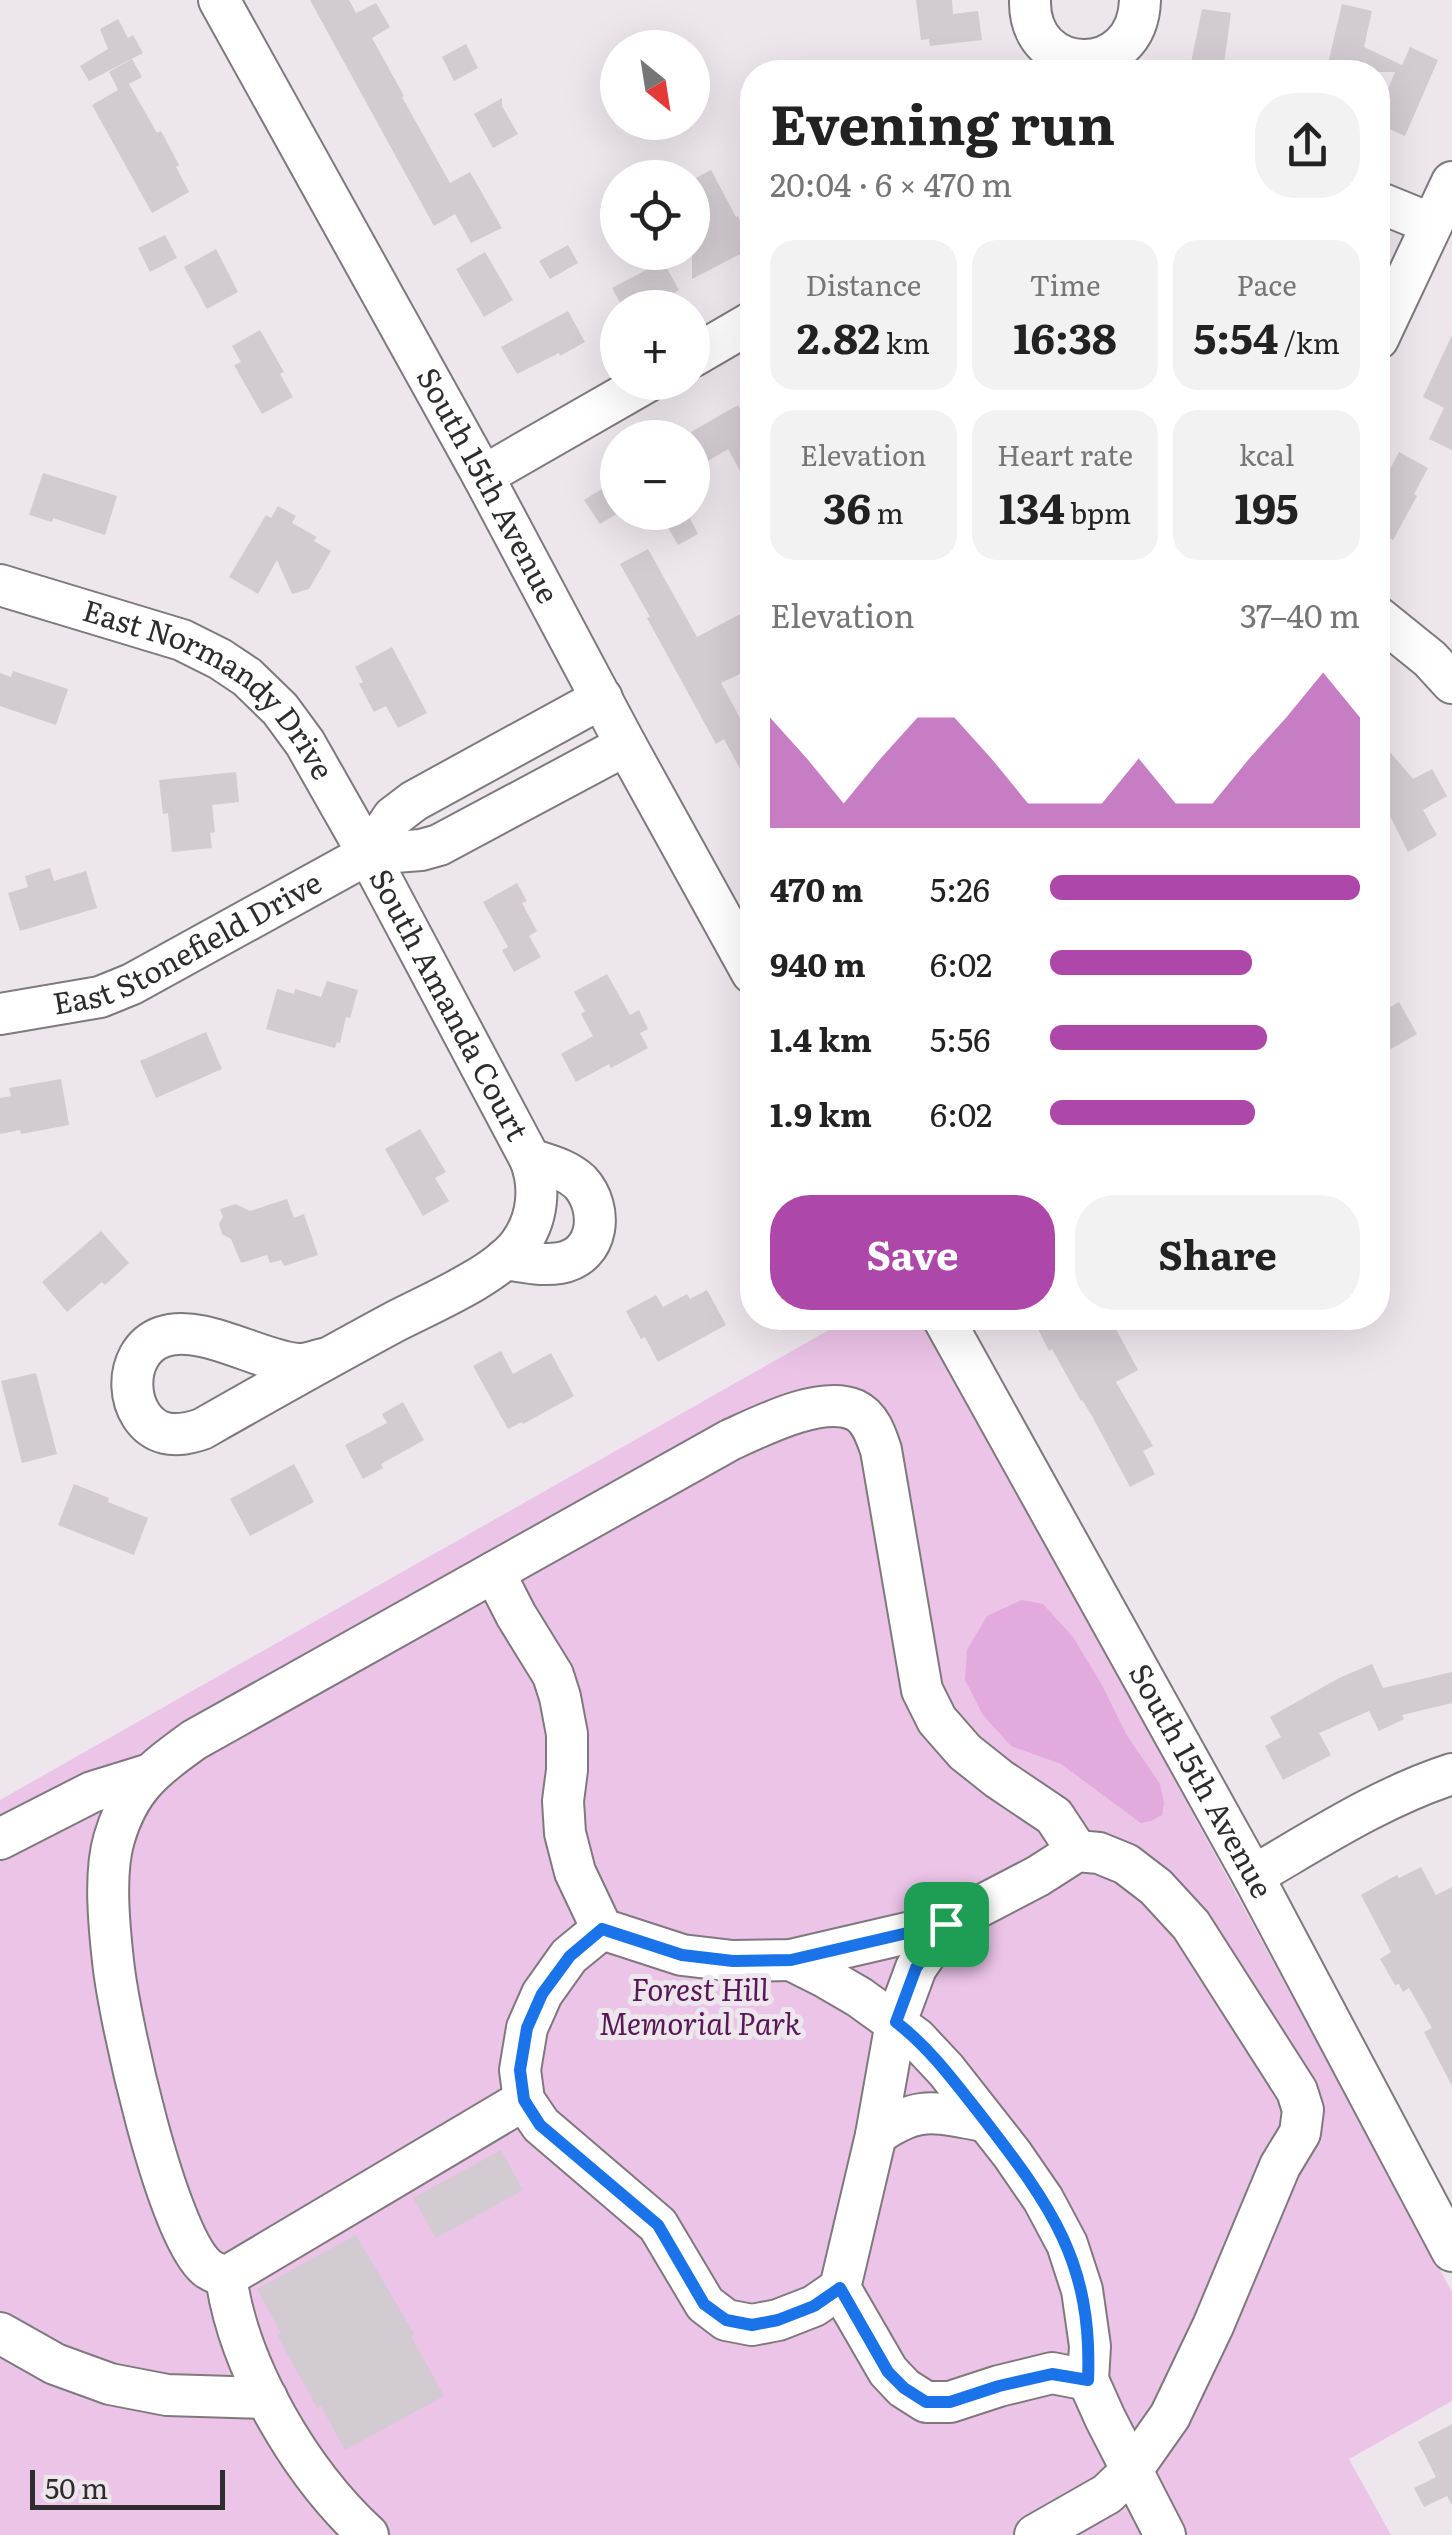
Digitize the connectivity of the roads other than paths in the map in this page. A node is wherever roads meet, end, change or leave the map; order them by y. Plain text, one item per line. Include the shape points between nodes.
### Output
1 (218, 0) edge
2 (1030, 0) edge
3 (1140, 0) edge
4 (1074, 60) edge
5 (1102, 60) edge
6 (1452, 182) edge
7 (1390, 207) edge
8 (1432, 224) junction
9 (1390, 313) edge
10 (740, 329) edge
11 (710, 346) edge
12 (616, 400) edge
13 (483, 476) junction
14 (0, 585) edge
15 (1390, 627) edge
16 (1452, 683) edge
17 (602, 698) junction
18 (626, 745) junction
19 (368, 854) junction
20 (740, 951) edge
21 (0, 1014) edge
22 (530, 1159) junction
23 (505, 1259) junction
24 (950, 1330) edge
25 (327, 1358) dead end
26 (494, 1572) junction
27 (148, 1774) junction
28 (1452, 1774) edge
29 (0, 1840) edge
30 (1077, 1851) junction
31 (1253, 1876) junction
32 (946, 1924) junction
33 (602, 1929) junction
34 (791, 1960) junction
35 (896, 2022) junction
36 (524, 2100) junction
37 (985, 2121) junction
38 (876, 2135) junction
39 (1452, 2251) edge
40 (226, 2277) junction
41 (840, 2288) junction
42 (0, 2333) edge
43 (1088, 2380) junction
44 (267, 2398) junction
45 (1132, 2470) junction
46 (368, 2535) edge
47 (1035, 2535) edge
48 (1165, 2535) edge

1 - 13 street, South 15th Avenue
2 - 4 street via 1041,39
3 - 5 street via 1134,33
6 - 8 street
7 - 8 street
8 - 9 street
10 - 11 street
12 - 13 street
13 - 17 street, South 15th Avenue
14 - 19 street, East Normandy Drive via 182,640 246,677 280,709
15 - 16 street
17 - 18 street, South 15th Avenue
17 - 19 street, East Stonefield Drive via 414,801 393,817
18 - 19 street, East Stonefield Drive via 440,845
18 - 20 street, South 15th Avenue
19 - 21 street, East Stonefield Drive via 132,984 100,997
19 - 22 street, South Amanda Court
22 - 23 street, South Amanda Court via 537,1178 534,1208 520,1244
22 - 23 street, South Amanda Court via 577,1179 594,1209 596,1228 582,1253 564,1263
23 - 25 street, South Amanda Court
24 - 31 street, South 15th Avenue
26 - 27 street via 194,1740
26 - 30 street via 730,1440 812,1410 857,1411 874,1428 881,1450 922,1690 937,1720 965,1752 1054,1816
26 - 33 street via 560,1697 565,1834
27 - 29 street via 92,1792
27 - 40 street via 113,1842 113,1964 142,2103 174,2212 207,2269
28 - 31 street via 1377,1805
30 - 32 street
30 - 45 street via 1126,1864 1190,1925 1303,2110 1300,2133 1196,2362 1170,2416
31 - 39 street, South 15th Avenue
32 - 34 street
32 - 35 street via 916,1968
33 - 34 street via 682,1955
33 - 36 street via 570,1956 542,1994 527,2028 520,2070
34 - 35 street
35 - 37 street via 946,2070
35 - 38 street
36 - 40 street
36 - 41 street via 540,2125 658,2225 704,2304 726,2320 778,2320
37 - 38 street via 926,2112 900,2118
37 - 43 street via 1067,2244 1082,2290
38 - 41 street
40 - 44 street via 244,2352
41 - 43 street via 888,2372 926,2402 950,2402 1052,2374
42 - 44 street via 54,2364 110,2384
43 - 45 street
44 - 46 street via 342,2511
45 - 47 street via 1108,2494
45 - 48 street

